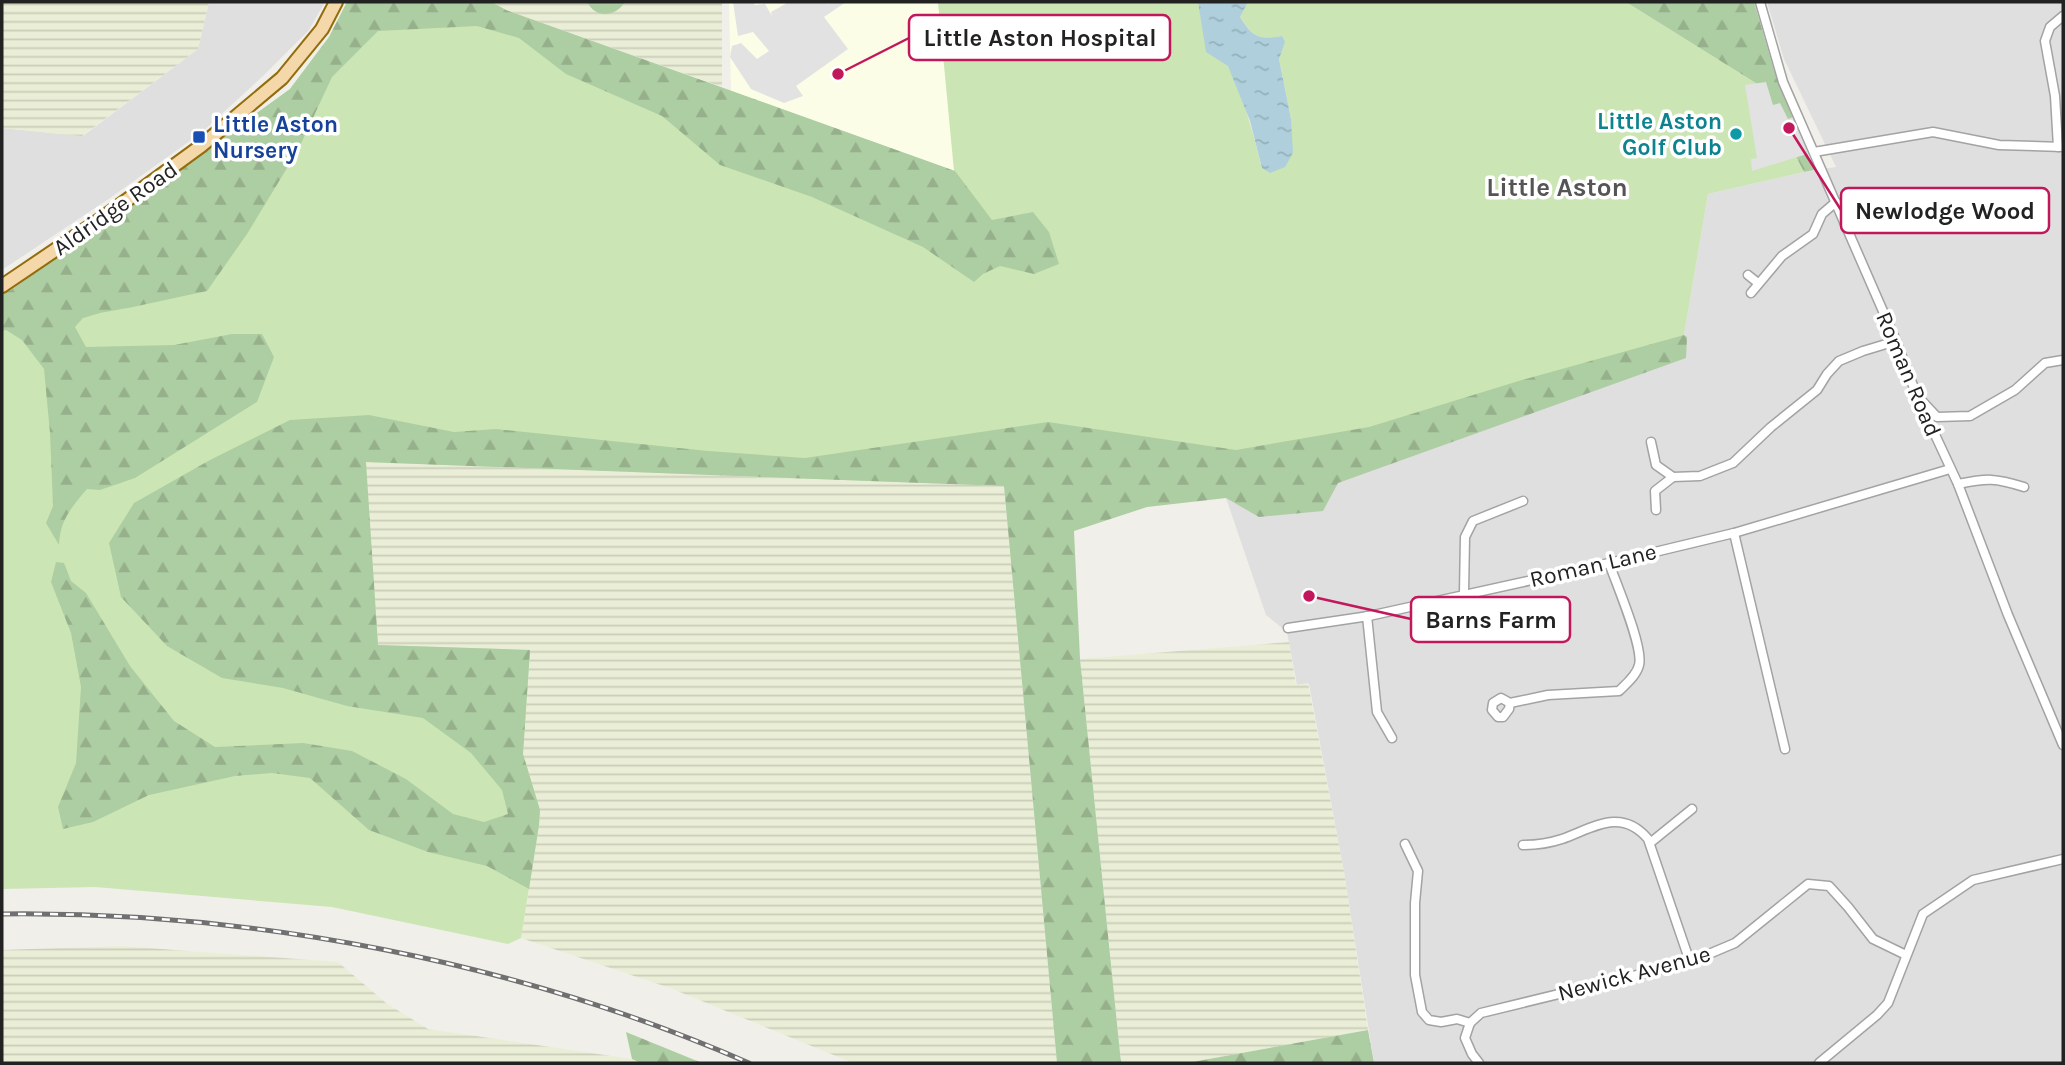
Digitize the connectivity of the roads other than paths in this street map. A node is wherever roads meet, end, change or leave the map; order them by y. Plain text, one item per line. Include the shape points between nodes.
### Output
1 (336, 2) edge
2 (1760, 2) edge
3 (2063, 16) edge
4 (2061, 147) edge
5 (1814, 152) junction
6 (1836, 202) junction
7 (1748, 275) dead end
8 (1758, 283) junction
9 (2, 286) edge
10 (1751, 293) dead end
11 (1896, 341) junction
12 (2063, 360) edge
13 (1917, 396) junction
14 (1651, 442) dead end
15 (1950, 469) junction
16 (1673, 477) junction
17 (1958, 484) junction
18 (2024, 487) dead end
19 (1523, 501) dead end
20 (1656, 510) dead end
21 (1734, 533) junction
22 (1609, 563) junction
23 (1464, 593) junction
24 (1367, 616) junction
25 (1288, 628) dead end
26 (1510, 704) dead end
27 (1392, 738) dead end
28 (2063, 745) edge
29 (1785, 749) dead end
30 (1692, 809) dead end
31 (1650, 843) junction
32 (1405, 844) dead end
33 (1524, 845) dead end
34 (2063, 859) edge
35 (1906, 955) junction
36 (1690, 962) junction
37 (1470, 1023) junction
38 (1479, 1063) edge
39 (1819, 1063) edge

1 - 9 main road, Aldridge Road via 322,29 282,78 201,146
2 - 5 street, Roman Road via 1783,82
3 - 4 street via 2050,27 2045,41
4 - 5 street via 1999,145 1933,132
5 - 6 street, Roman Road
6 - 8 street via 1822,214 1813,234 1782,256
6 - 11 street, Roman Road
7 - 8 street
8 - 10 street
11 - 13 street, Roman Road
11 - 16 street via 1839,361 1817,390 1733,463 1700,476
12 - 13 street via 2045,363 2015,390 1970,416 1937,417
13 - 15 street, Roman Road
14 - 16 street via 1656,465
15 - 17 street, Roman Road
15 - 21 street, Roman Lane
16 - 20 street via 1655,491
17 - 18 street via 1982,479
17 - 28 street, Roman Road
19 - 23 street via 1474,521 1465,537
21 - 22 street, Roman Lane
21 - 29 street
22 - 23 street, Roman Lane
22 - 26 street via 1637,644 1640,663 1635,674 1619,691 1548,695
23 - 24 street, Roman Lane
24 - 25 street, Roman Lane
24 - 27 street via 1377,712
30 - 31 street
31 - 33 street via 1635,827 1615,822
31 - 36 street
32 - 37 street, Newick Avenue via 1418,871 1415,975 1422,1012 1429,1020
34 - 35 street via 1973,880 1923,914
35 - 36 street, Newick Avenue via 1872,939 1829,886 1808,884 1735,943
35 - 39 street via 1888,1003
36 - 37 street, Newick Avenue via 1481,1013
37 - 38 street via 1465,1038

